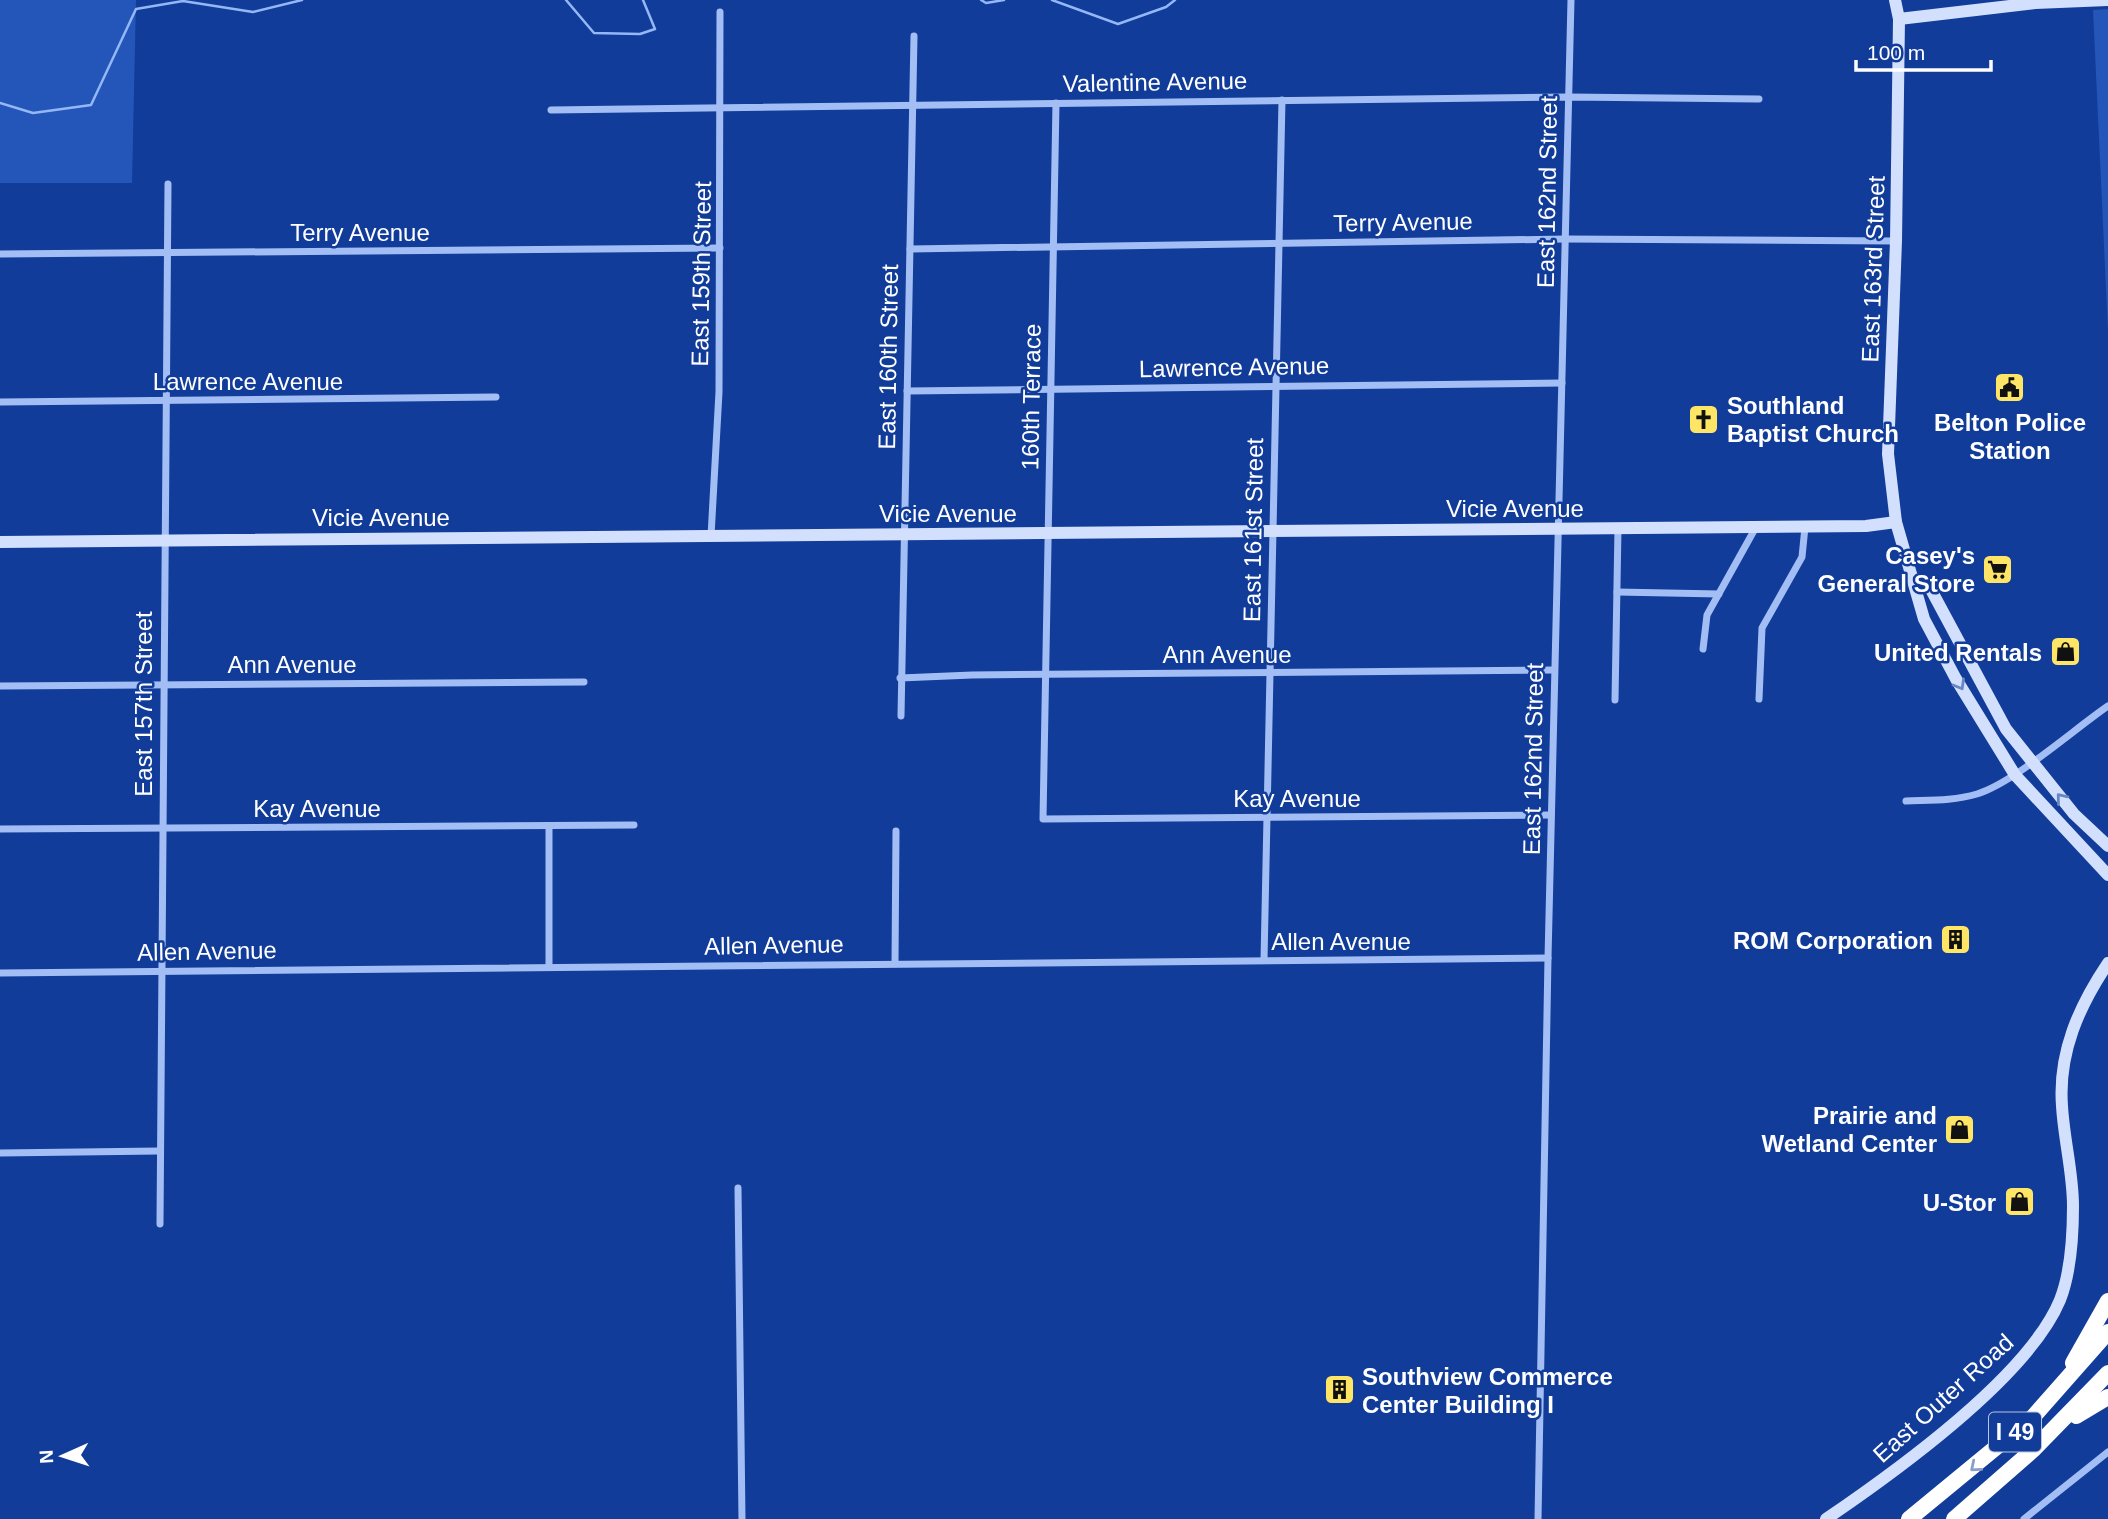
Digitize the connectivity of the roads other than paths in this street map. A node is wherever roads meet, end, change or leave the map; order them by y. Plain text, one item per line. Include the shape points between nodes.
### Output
1 (1571, 0) edge
2 (1895, 0) edge
3 (2108, 0) edge
4 (720, 12) dead end
5 (1899, 19) junction
6 (914, 36) dead end
7 (1568, 97) junction
8 (1759, 99) dead end
9 (1282, 100) junction
10 (1056, 103) junction
11 (914, 104) junction
12 (722, 106) junction
13 (551, 110) dead end
14 (168, 184) dead end
15 (1565, 239) junction
16 (1896, 241) junction
17 (1278, 243) junction
18 (1053, 247) junction
19 (720, 248) junction
20 (910, 249) junction
21 (167, 252) junction
22 (0, 254) edge
23 (1562, 383) junction
24 (1275, 386) junction
25 (1050, 389) junction
26 (907, 391) junction
27 (496, 397) dead end
28 (164, 401) junction
29 (0, 402) edge
30 (1896, 522) junction
31 (1756, 527) junction
32 (1805, 527) junction
33 (1618, 528) junction
34 (1558, 529) junction
35 (1272, 531) junction
36 (1047, 533) junction
37 (903, 534) junction
38 (711, 536) junction
39 (163, 540) junction
40 (0, 541) edge
41 (1914, 579) junction
42 (1617, 592) junction
43 (1719, 594) junction
44 (1703, 649) dead end
45 (1555, 670) junction
46 (1269, 673) junction
47 (1044, 675) junction
48 (900, 678) junction
49 (584, 682) dead end
50 (163, 684) junction
51 (0, 686) edge
52 (1759, 699) dead end
53 (1615, 700) dead end
54 (2108, 706) edge
55 (901, 716) dead end
56 (2031, 761) junction
57 (2015, 775) junction
58 (1906, 801) dead end
59 (1551, 815) junction
60 (1267, 817) junction
61 (1043, 819) joint
62 (634, 825) dead end
63 (549, 826) junction
64 (161, 828) junction
65 (0, 829) edge
66 (896, 831) dead end
67 (2108, 846) edge
68 (2108, 875) edge
69 (1548, 958) junction
70 (1264, 960) junction
71 (895, 963) junction
72 (2108, 963) edge
73 (549, 967) junction
74 (161, 971) junction
75 (0, 973) edge
76 (159, 1151) junction
77 (0, 1153) edge
78 (738, 1188) dead end
79 (160, 1224) dead end
80 (2108, 1301) edge
81 (2108, 1332) edge
82 (2108, 1373) edge
83 (2056, 1392) junction
84 (2108, 1397) edge
85 (2056, 1428) junction
86 (2108, 1452) edge
87 (742, 1519) edge
88 (1538, 1519) edge
89 (1826, 1519) edge
90 (1909, 1519) edge
91 (1954, 1519) edge
92 (2024, 1519) edge

1 - 7 street, East 162nd Street
2 - 5 street, East 163rd Street
3 - 5 street via 2035,3
4 - 12 street, East 159th Street
5 - 16 street, East 163rd Street
6 - 11 street, East 160th Street
7 - 8 street, Valentine Avenue
7 - 9 street, Valentine Avenue
7 - 15 street, East 162nd Street
9 - 10 street, Valentine Avenue
9 - 17 street, East 161st Street
10 - 11 street, Valentine Avenue
10 - 18 street, 160th Terrace
11 - 12 street, Valentine Avenue
11 - 20 street, East 160th Street
12 - 13 street, Valentine Avenue
12 - 19 street, East 159th Street
14 - 21 street, East 157th Street
15 - 16 street, Terry Avenue
15 - 17 street, Terry Avenue
15 - 23 street, East 162nd Street
16 - 30 street, East 163rd Street via 1888,454
17 - 18 street, Terry Avenue
17 - 24 street, East 161st Street
18 - 20 street, Terry Avenue
18 - 25 street, 160th Terrace
19 - 21 street, Terry Avenue
19 - 38 street, East 159th Street
20 - 26 street, East 160th Street
21 - 22 street, Terry Avenue
21 - 28 street, East 157th Street
23 - 24 street, Lawrence Avenue
23 - 34 street, East 162nd Street
24 - 25 street, Lawrence Avenue
24 - 35 street, East 161st Street
25 - 26 street, Lawrence Avenue
25 - 36 street, 160th Terrace
26 - 37 street, East 160th Street
27 - 28 street, Lawrence Avenue
28 - 29 street, Lawrence Avenue
28 - 39 street, East 157th Street
30 - 32 street, Vicie Avenue
30 - 41 street, East 163rd Street
31 - 32 street, Vicie Avenue
31 - 33 street, Vicie Avenue
31 - 43 street
32 - 52 street via 1802,557 1762,628
33 - 34 street, Vicie Avenue
33 - 42 street
34 - 35 street, Vicie Avenue
34 - 45 street, East 162nd Street
35 - 36 street, Vicie Avenue
35 - 46 street, East 161st Street
36 - 37 street, Vicie Avenue
36 - 47 street, 160th Terrace
37 - 38 street, Vicie Avenue
37 - 48 street, East 160th Street
38 - 39 street, Vicie Avenue
39 - 40 street, Vicie Avenue
39 - 50 street, East 157th Street
41 - 56 street, East 163rd Street via 1928,584 2006,729
41 -> 57 street, East 163rd Street via 1931,631
42 - 43 street
42 - 53 street
43 - 44 street via 1707,615
45 - 46 street, Ann Avenue
45 - 59 street, East 162nd Street
46 - 47 street, Ann Avenue
46 - 60 street, East 161st Street
47 - 48 street, Ann Avenue
47 - 61 street, 160th Terrace
48 - 55 street, East 160th Street
49 - 50 street, Ann Avenue
50 - 51 street, Ann Avenue
50 - 64 street, East 157th Street
54 - 56 street
56 - 57 street
67 -> 56 street, East 163rd Street via 2074,814
57 - 58 street via 1979,793 1950,800
57 - 68 street, East 163rd Street
59 - 60 street, Kay Avenue
59 - 69 street, East 162nd Street
60 - 61 street, Kay Avenue
60 - 70 street, East 161st Street
62 - 63 street, Kay Avenue
63 - 64 street, Kay Avenue
63 - 73 street
64 - 65 street, Kay Avenue
64 - 74 street, East 157th Street
66 - 71 street
69 - 70 street, Allen Avenue
69 - 88 street, East 162nd Street
70 - 71 street, Allen Avenue
71 - 73 street, Allen Avenue
72 - 89 street, East Outer Road via 2077,1017 2064,1063 2062,1104 2073,1238 2060,1301 2029,1349 2001,1379 1931,1442
73 - 74 street, Allen Avenue
74 - 75 street, Allen Avenue
74 - 76 street, East 157th Street
76 - 77 street
76 - 79 street, East 157th Street
78 - 87 street
80 - 83 highway
81 - 83 highway, I 49
82 - 85 highway, I 49
83 -> 90 highway, I 49
84 - 85 highway
85 - 91 highway, I 49
86 - 92 street

